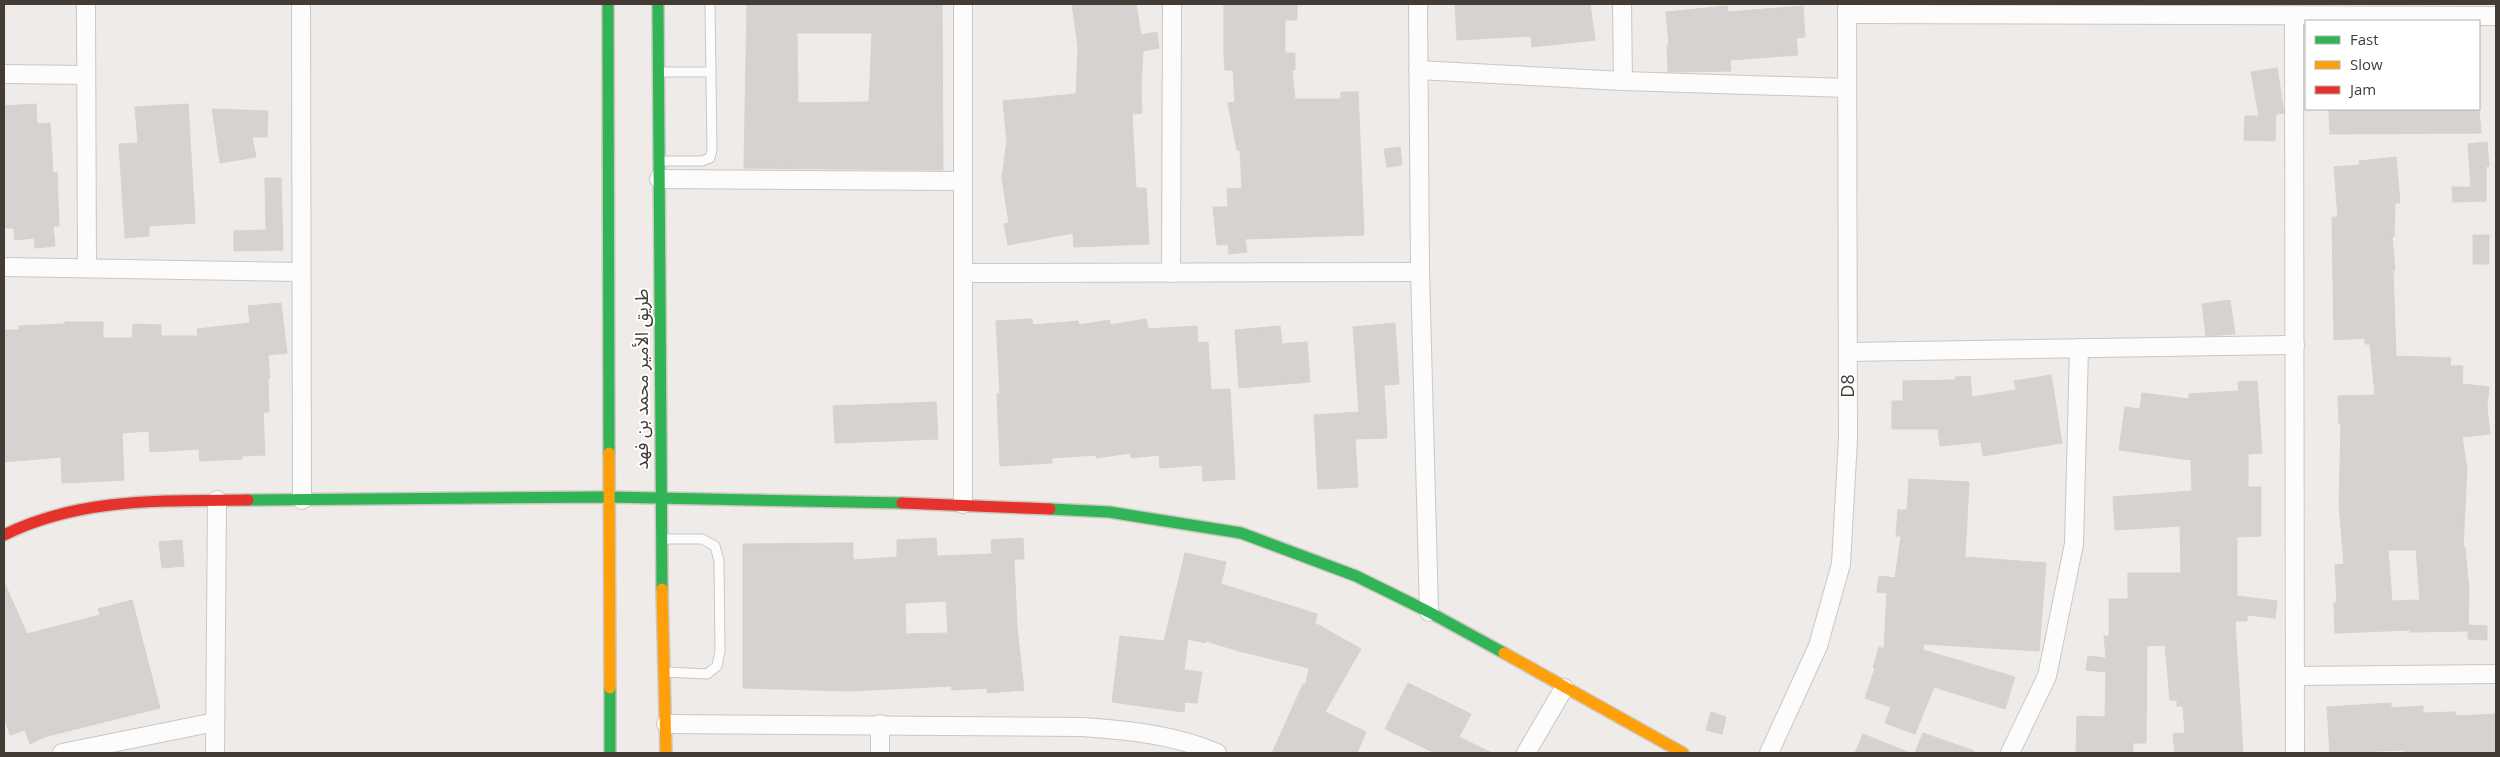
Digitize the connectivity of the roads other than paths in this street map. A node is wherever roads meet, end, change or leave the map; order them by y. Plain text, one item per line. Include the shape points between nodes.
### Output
1 (86, 4) edge
2 (300, 4) edge
3 (608, 4) edge
4 (658, 4) edge
5 (710, 4) edge
6 (963, 4) edge
7 (1172, 4) edge
8 (1418, 4) edge
9 (1622, 4) edge
10 (1847, 9) edge
11 (2294, 16) junction
12 (2496, 16) edge
13 (1418, 70) junction
14 (658, 72) junction
15 (711, 72) junction
16 (4, 74) edge
17 (86, 75) junction
18 (1623, 81) junction
19 (1847, 88) junction
20 (659, 170) junction
21 (963, 182) junction
22 (4, 267) edge
23 (87, 268) junction
24 (301, 272) junction
25 (1420, 272) junction
26 (963, 273) junction
27 (1171, 273) junction
28 (2295, 345) junction
29 (2079, 348) junction
30 (1848, 352) junction
31 (608, 497) junction
32 (660, 499) junction
33 (217, 500) junction
34 (302, 500) junction
35 (963, 504) junction
36 (4, 536) edge
37 (661, 539) junction
38 (1429, 612) junction
39 (663, 672) junction
40 (2496, 674) edge
41 (2295, 676) junction
42 (1564, 688) junction
43 (215, 722) junction
44 (666, 724) junction
45 (880, 724) junction
46 (62, 753) edge
47 (215, 753) edge
48 (610, 753) edge
49 (666, 753) edge
50 (880, 753) edge
51 (1218, 753) edge
52 (1526, 753) edge
53 (1683, 753) edge
54 (1769, 753) edge
55 (2010, 753) edge
56 (2295, 753) edge

1 - 17 street
2 - 24 street
3 - 31 street, طريق الأمير محمد بن فهد
4 - 14 street, طريق الأمير محمد بن فهد
5 - 15 lane
6 - 21 street
7 - 27 street
8 - 13 street
9 - 18 street
10 - 11 street
10 - 19 street, D8
11 - 12 street
11 - 28 street
13 - 18 street
13 - 25 street
14 - 15 lane
14 - 20 street, طريق الأمير محمد بن فهد
15 - 20 lane via 710,158
16 - 17 street
17 - 23 street
18 - 19 street
19 - 30 street, D8
20 - 21 street
20 - 32 street, طريق الأمير محمد بن فهد
21 - 26 street
22 - 23 street
23 - 24 street
24 - 34 street
25 - 27 street
25 - 38 street
26 - 27 street
26 - 35 street
28 - 29 street
28 - 41 street
29 - 30 street
29 - 55 street via 2074,544 2047,676
30 - 54 street, D8 via 1848,439 1841,564 1818,646
31 - 32 street
31 - 34 street
31 - 48 street, طريق الأمير محمد بن فهد
32 - 35 street
32 - 37 street, طريق الأمير محمد بن فهد
33 - 34 street
33 - 36 street via 144,501 86,507 16,529
33 - 43 street
35 - 38 street via 1109,512 1241,533 1356,576
37 - 39 street, طريق الأمير محمد بن فهد
37 - 39 lane via 702,539 715,546 719,561 720,651 717,666 706,674
38 - 42 street
39 - 44 street, طريق الأمير محمد بن فهد
40 - 41 street
41 - 56 street
42 - 52 street
42 - 53 street
43 - 46 street
43 - 47 street
44 - 45 street
44 - 49 street, طريق الأمير محمد بن فهد
45 - 50 street
45 - 51 street via 1130,731

